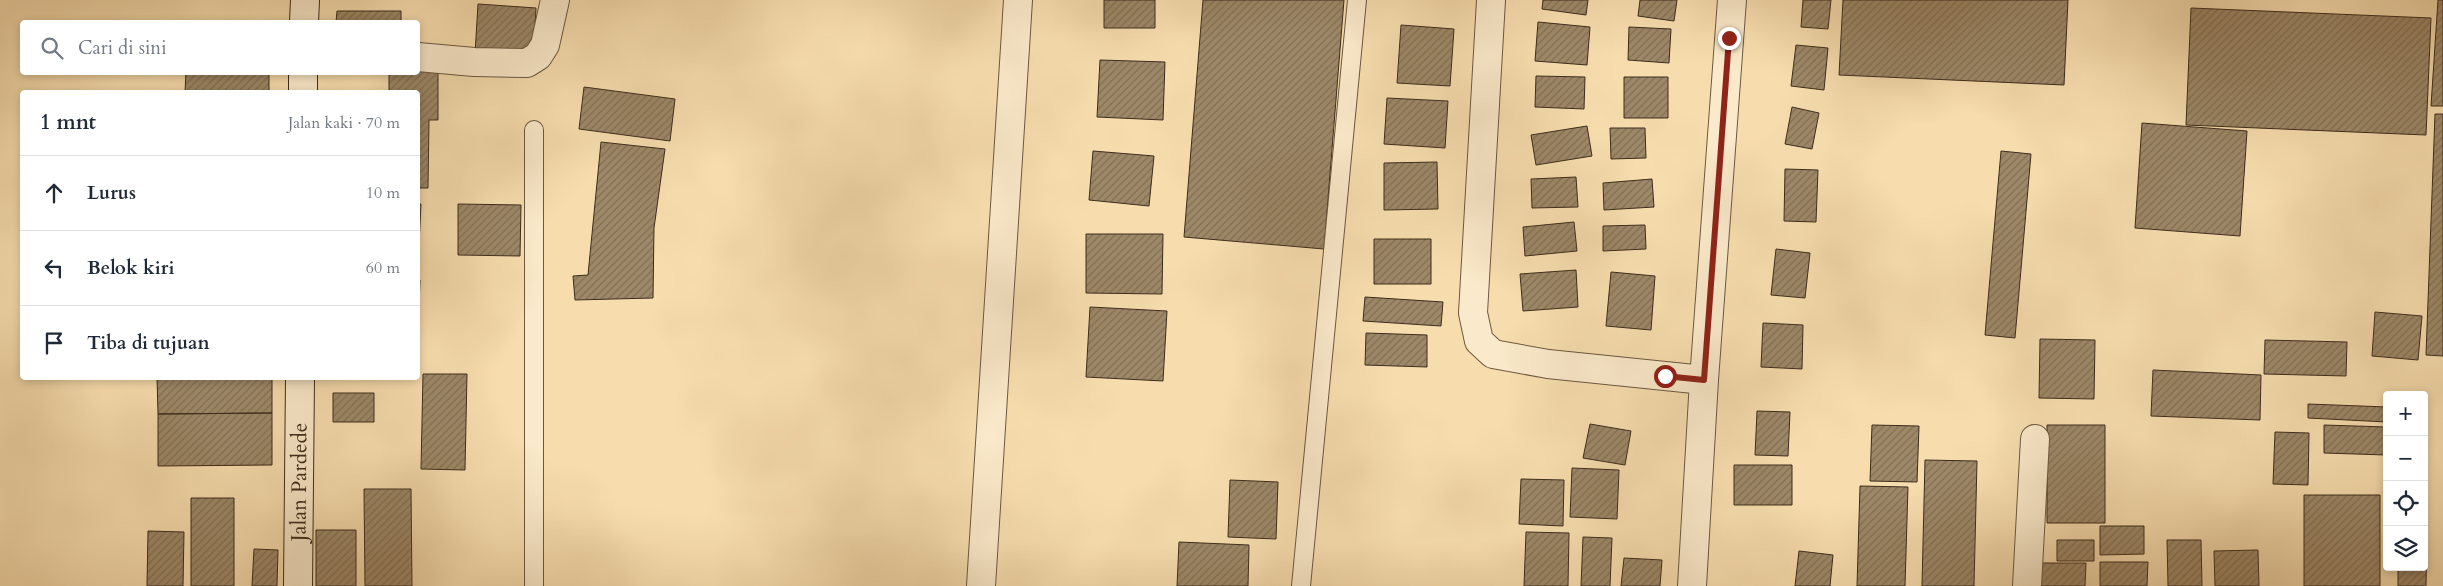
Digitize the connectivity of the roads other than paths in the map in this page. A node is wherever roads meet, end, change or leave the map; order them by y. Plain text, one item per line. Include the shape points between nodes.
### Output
1 (305, 0) edge
2 (555, 0) edge
3 (1018, 0) edge
4 (1357, 0) edge
5 (1491, 0) edge
6 (1732, 0) edge
7 (304, 20) edge
8 (420, 57) edge
9 (303, 75) edge
10 (303, 90) edge
11 (534, 130) dead end
12 (300, 380) edge
13 (1704, 380) junction
14 (2035, 439) dead end
15 (298, 586) edge
16 (534, 586) edge
17 (981, 586) edge
18 (1301, 586) edge
19 (1692, 586) edge
20 (2027, 586) edge

1 - 7 street
2 - 8 street via 545,45 538,56 527,63
3 - 17 street
4 - 18 lane
5 - 13 street via 1473,313 1479,341 1493,354 1548,364
6 - 13 street
9 - 10 street
11 - 16 lane
12 - 15 street, Jalan Pardede
13 - 19 street
14 - 20 street

